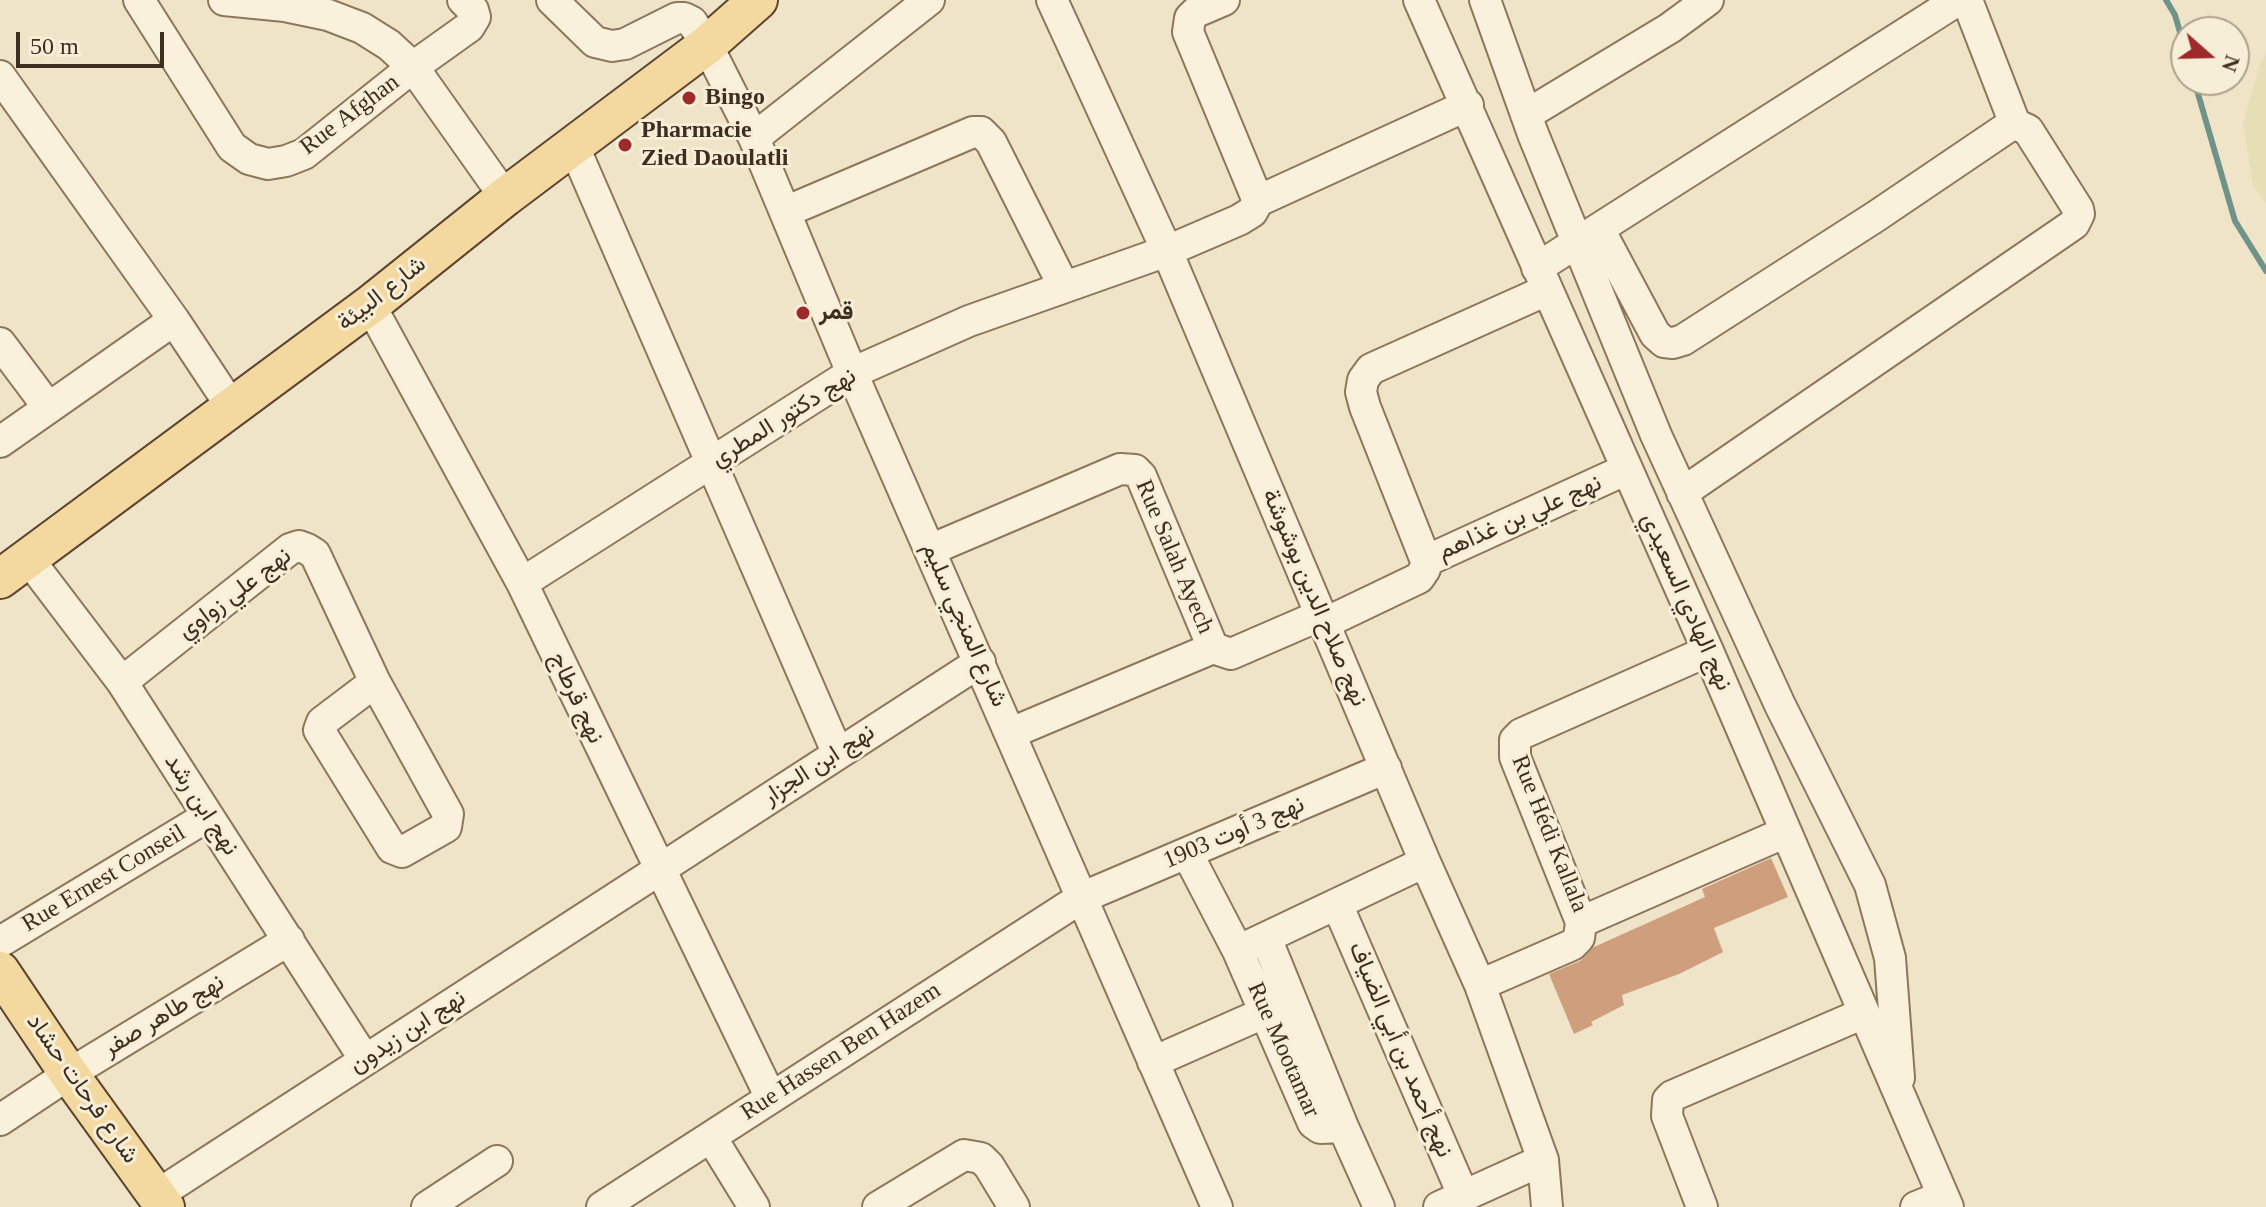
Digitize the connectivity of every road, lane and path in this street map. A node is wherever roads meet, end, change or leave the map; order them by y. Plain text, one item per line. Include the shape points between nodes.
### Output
1 (139, 0) edge
2 (224, 0) edge
3 (552, 0) edge
4 (758, 0) edge
5 (929, 0) edge
6 (1052, 0) edge
7 (1224, 0) edge
8 (1419, 0) edge
9 (1485, 0) edge
10 (1708, 0) edge
11 (1958, 0) edge
12 (1967, 0) edge
13 (468, 5) edge
14 (697, 21) edge
15 (413, 67) junction
16 (0, 76) edge
17 (1468, 105) junction
18 (1526, 115) junction
19 (2015, 124) junction
20 (754, 138) junction
21 (1485, 146) junction
22 (574, 147) junction
23 (1550, 178) junction
24 (505, 197) junction
25 (1258, 201) junction
26 (785, 212) junction
27 (1588, 236) junction
28 (1167, 251) junction
29 (1542, 279) junction
30 (1064, 287) junction
31 (370, 305) junction
32 (174, 320) junction
33 (0, 343) edge
34 (852, 373) junction
35 (231, 406) junction
36 (48, 407) junction
37 (0, 442) edge
38 (712, 464) junction
39 (1627, 469) junction
40 (1682, 493) junction
41 (930, 550) junction
42 (1426, 561) junction
43 (14, 568) edge
44 (522, 583) junction
45 (1323, 619) junction
46 (1213, 648) junction
47 (1708, 651) junction
48 (980, 662) junction
49 (122, 682) junction
50 (375, 682) junction
51 (1011, 733) junction
52 (837, 752) junction
53 (1386, 768) junction
54 (208, 816) junction
55 (1786, 832) junction
56 (1187, 853) junction
57 (1425, 862) junction
58 (658, 869) junction
59 (1081, 898) junction
60 (1337, 904) junction
61 (1581, 922) junction
62 (1266, 938) junction
63 (289, 940) junction
64 (0, 942) edge
65 (1238, 951) junction
66 (0, 971) edge
67 (1480, 985) junction
68 (1266, 1012) junction
69 (1864, 1013) junction
70 (365, 1060) junction
71 (1153, 1062) junction
72 (69, 1074) junction
73 (770, 1096) junction
74 (1899, 1096) junction
75 (0, 1120) edge
76 (1343, 1127) junction
77 (711, 1137) junction
78 (1543, 1160) junction
79 (497, 1161) dead end
80 (161, 1201) edge
81 (1451, 1202) edge
82 (1936, 1203) edge
83 (427, 1207) edge
84 (602, 1207) edge
85 (754, 1207) edge
86 (878, 1207) edge
87 (1014, 1207) edge
88 (1217, 1207) edge
89 (1379, 1207) edge
90 (1547, 1207) edge
91 (1702, 1207) edge

1 - 15 street, Rue Afghan via 232,147 268,164 304,154
2 - 15 street via 328,15 362,28
3 - 14 street via 595,42 612,46 677,18
4 - 14 main road, شارع البيئة
5 - 20 street
6 - 28 street, نهج صلاح الدين بوشوشة
7 - 25 street via 1196,12 1188,32
8 - 17 street, نهج الهادي السعيدي
9 - 18 street
10 - 18 street
11 - 27 street, نهج علي بن غذاهم
12 - 19 street
13 - 15 street, Rue Afghan via 475,17 469,27
14 - 20 street, شارع المنجي سليم
14 - 22 main road, شارع البيئة
15 - 24 street
16 - 32 street
17 - 21 street, نهج الهادي السعيدي
17 - 25 street, نهج دكتور المطري
18 - 23 street
19 - 27 street via 1673,343 1655,334
19 - 40 street via 2028,130 2078,209 2074,224
20 - 26 street, شارع المنجي سليم
21 - 23 street
21 - 29 street, نهج الهادي السعيدي
22 - 24 main road, شارع البيئة
22 - 38 street
23 - 27 street
24 - 31 main road, شارع البيئة
25 - 28 street, نهج دكتور المطري via 1239,220
26 - 30 street via 981,132 991,142
26 - 34 street, شارع المنجي سليم
27 - 29 street, نهج علي بن غذاهم
27 - 40 street
28 - 30 street, نهج دكتور المطري
28 - 45 street, نهج صلاح الدين بوشوشة
29 - 39 street, نهج الهادي السعيدي
29 - 42 street, نهج علي بن غذاهم via 1371,369 1363,380 1365,407
30 - 34 street, نهج دكتور المطري via 969,321
31 - 35 main road, شارع البيئة
31 - 44 street, نهج قرطاج
32 - 35 street
32 - 36 street
33 - 36 street
34 - 38 street, نهج دكتور المطري
34 - 41 street, شارع المنجي سليم
35 - 43 main road, شارع البيئة
36 - 37 street
38 - 44 street, نهج دكتور المطري
38 - 52 street
39 - 42 street, نهج علي بن غذاهم
39 - 47 street, نهج الهادي السعيدي
40 - 74 street via 1870,885 1890,958
41 - 46 street, Rue Salah Ayech via 1120,469 1135,470
41 - 48 street, شارع المنجي سليم
42 - 45 street via 1419,578
43 - 49 street, نهج ابن رشد
44 - 58 street, نهج قرطاج
45 - 46 street via 1231,654
45 - 53 street, نهج صلاح الدين بوشوشة
46 - 51 street, Rue Salah Ayech
47 - 55 street, نهج الهادي السعيدي
47 - 61 street, Rue Hédi Kallala via 1515,740 1515,757
48 - 51 street, شارع المنجي سليم
48 - 52 street, نهج ابن الجزار
49 - 50 street, نهج علي زواوي via 299,546 315,554
49 - 54 street, نهج ابن رشد
50 - 50 street, نهج علي زواوي via 448,814 446,827 402,852 392,848 319,730 322,722
51 - 59 street, شارع المنجي سليم
52 - 58 street, نهج ابن الجزار
53 - 56 street, نهج 3 أوت 1903
53 - 57 street, نهج صلاح الدين بوشوشة
54 - 63 street, نهج ابن رشد
54 - 64 street, Rue Ernest Conseil
55 - 61 street, Rue Hédi Kallala
55 - 69 street, نهج الهادي السعيدي
56 - 59 street, نهج 3 أوت 1903
56 - 65 street, Rue Mootamar
57 - 60 street
57 - 67 street, نهج صلاح الدين بوشوشة
58 - 70 street, نهج ابن زيدون
58 - 73 street, نهج قرطاج
59 - 71 street, شارع المنجي سليم
59 - 73 street, Rue Hassen Ben Hazem
60 - 62 street
60 - 81 street, نهج أحمد بن أبي الضياف
61 - 67 street via 1572,945
62 - 65 street
62 - 76 street, Rue Mootamar
63 - 70 street, نهج ابن رشد
63 - 72 street, نهج طاهر صفر
65 - 68 street, Rue Mootamar
66 - 72 main road, شارع فرحات حشاد
67 - 78 street, نهج صلاح الدين بوشوشة
68 - 71 street
68 - 76 street, Rue Mootamar via 1313,1123 1320,1128
69 - 74 street, نهج الهادي السعيدي
69 - 91 street via 1668,1100 1667,1116
70 - 80 street, نهج ابن زيدون
71 - 88 street, شارع المنجي سليم
72 - 75 street, نهج طاهر صفر
72 - 80 main road, شارع فرحات حشاد
73 - 77 street, Rue Hassen Ben Hazem
74 - 82 street, نهج الهادي السعيدي
76 - 89 street
77 - 84 street, Rue Hassen Ben Hazem
77 - 85 street
78 - 81 street
78 - 90 street, نهج صلاح الدين بوشوشة
79 - 83 street
86 - 87 street via 964,1155 981,1158 989,1166

